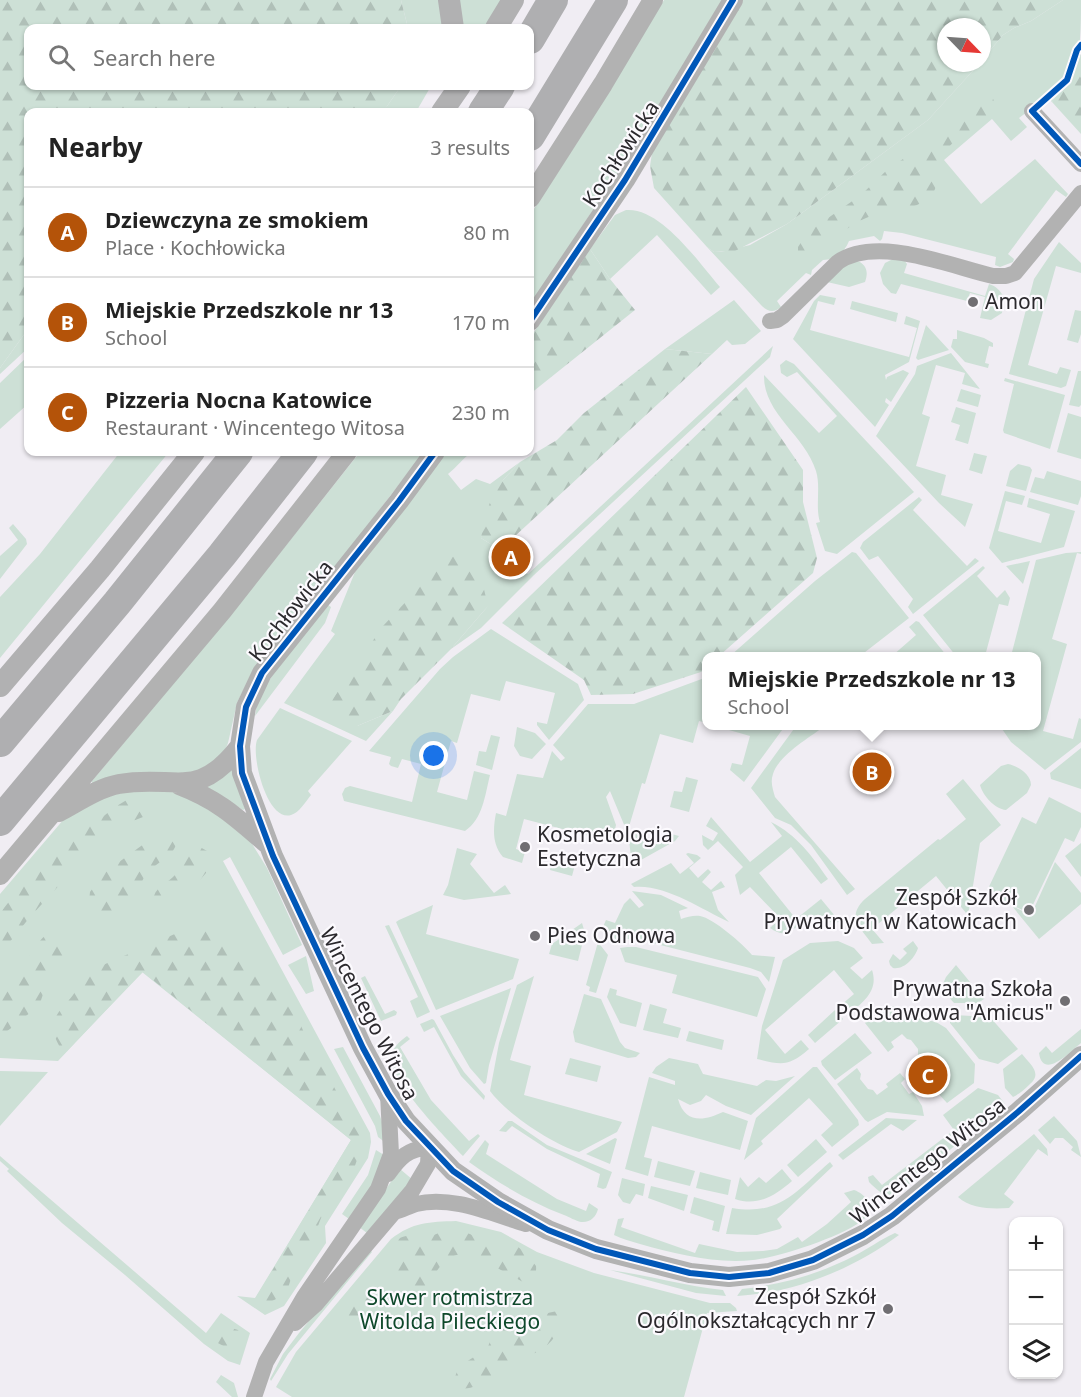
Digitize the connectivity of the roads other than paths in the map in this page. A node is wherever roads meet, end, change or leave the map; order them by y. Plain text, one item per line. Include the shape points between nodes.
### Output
1 (449, 0) edge
2 (513, 0) edge
3 (554, 0) edge
4 (613, 0) edge
5 (653, 0) edge
6 (733, 0) edge
7 (452, 24) edge
8 (498, 24) edge
9 (534, 32) edge
10 (438, 90) edge
11 (457, 90) edge
12 (497, 90) edge
13 (430, 108) edge
14 (445, 108) edge
15 (486, 108) edge
16 (1032, 111) dead end
17 (534, 129) edge
18 (1081, 164) edge
19 (534, 192) edge
20 (1081, 193) edge
21 (534, 315) edge
22 (770, 321) dead end
23 (191, 456) edge
24 (235, 456) edge
25 (300, 456) edge
26 (345, 456) edge
27 (432, 456) edge
28 (0, 686) edge
29 (4, 737) edge
30 (240, 746) junction
31 (176, 783) junction
32 (49, 817) junction
33 (0, 821) edge
34 (271, 852) junction
35 (0, 875) edge
36 (1081, 1056) edge
37 (388, 1094) junction
38 (429, 1147) junction
39 (378, 1189) junction
40 (394, 1212) junction
41 (548, 1230) junction
42 (284, 1335) junction
43 (254, 1397) edge

1 - 7 main road
2 - 8 main road
3 - 9 highway
4 - 17 highway
5 - 19 street
6 - 21 street, Kochłowicka via 631,170
10 - 13 main road
11 - 14 main road
12 - 15 highway
16 - 18 street
20 - 22 street via 1015,273 993,276 899,252 863,252 838,262 783,316
23 - 28 main road
24 - 29 highway
25 - 33 highway
26 - 32 street via 222,611
27 - 30 street, Kochłowicka via 262,673 246,707
30 - 31 street via 212,775 197,782
30 - 34 street, Kochłowicka via 242,773
31 - 32 street via 116,785
31 - 34 street via 227,809
32 - 35 street
34 - 37 street, Wincentego Witosa
36 - 41 street, Wincentego Witosa via 892,1216 813,1260 769,1273 729,1277 690,1273 596,1249
37 - 38 street, Wincentego Witosa
37 - 39 street via 391,1154
38 - 39 street via 412,1149 399,1159
38 - 40 street via 428,1164 420,1179
38 - 41 street, Wincentego Witosa via 474,1187
39 - 42 street via 304,1297
40 - 41 street via 418,1204 465,1205
40 - 42 street via 316,1304
42 - 43 street via 266,1362

